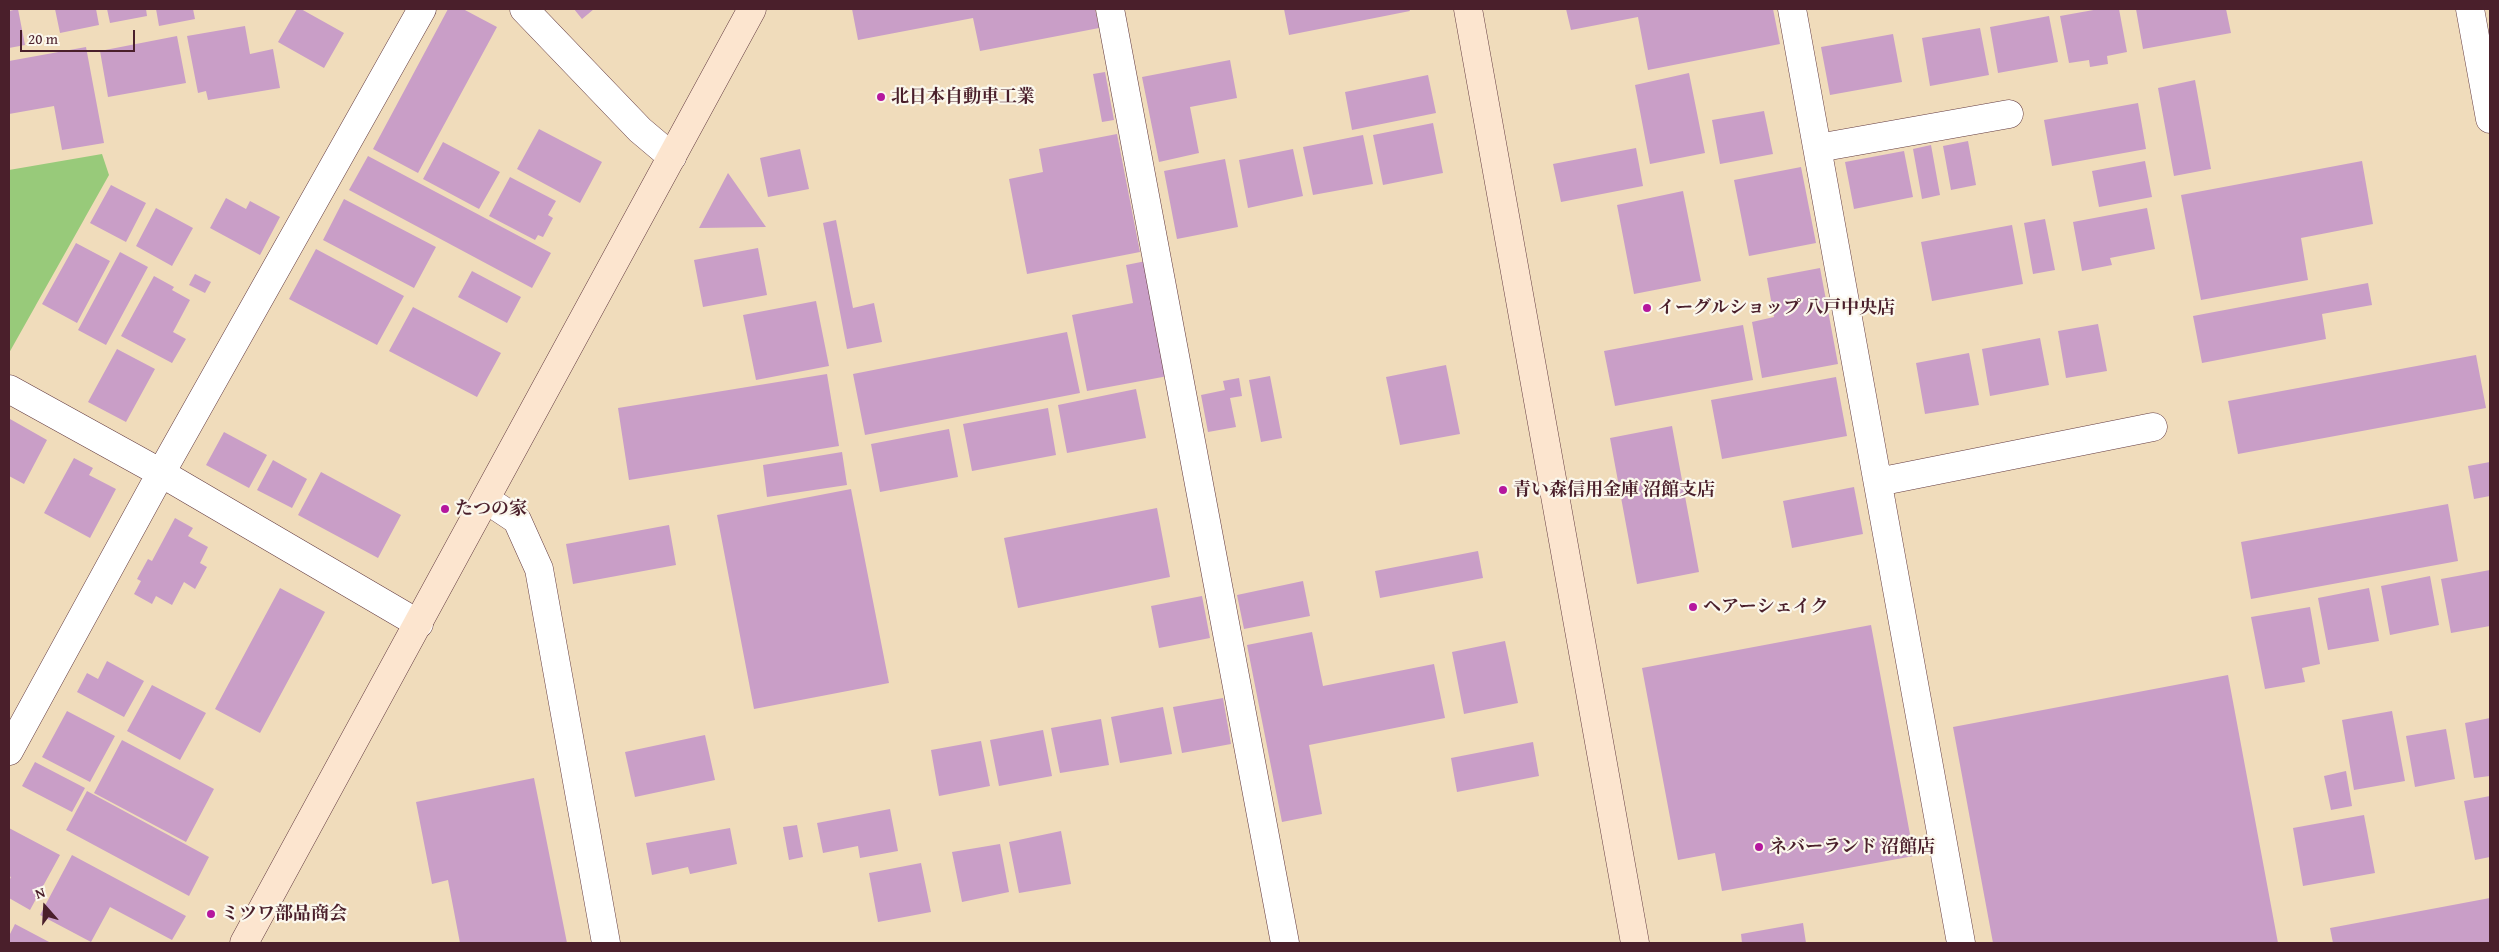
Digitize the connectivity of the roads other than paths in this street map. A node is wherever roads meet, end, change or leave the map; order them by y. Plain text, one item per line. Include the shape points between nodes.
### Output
1 (422, 9) edge
2 (524, 9) edge
3 (752, 9) edge
4 (1110, 9) edge
5 (1468, 9) edge
6 (1792, 9) edge
7 (2470, 9) edge
8 (2009, 114) dead end
9 (2490, 119) edge
10 (1818, 148) junction
11 (672, 158) junction
12 (9, 389) edge
13 (2153, 427) dead end
14 (161, 473) junction
15 (1878, 482) junction
16 (487, 500) junction
17 (419, 624) junction
18 (9, 751) edge
19 (244, 943) edge
20 (606, 943) edge
21 (1285, 943) edge
22 (1635, 943) edge
23 (1961, 943) edge

1 - 14 street
2 - 11 street via 640,130
3 - 11 street
4 - 21 street
5 - 22 street
6 - 10 street
7 - 9 street
8 - 10 street
10 - 15 street
11 - 16 street
12 - 14 street
13 - 15 street
14 - 17 street
14 - 18 street
15 - 23 street
16 - 17 street
16 - 20 street via 517,520 539,569
17 - 19 street

